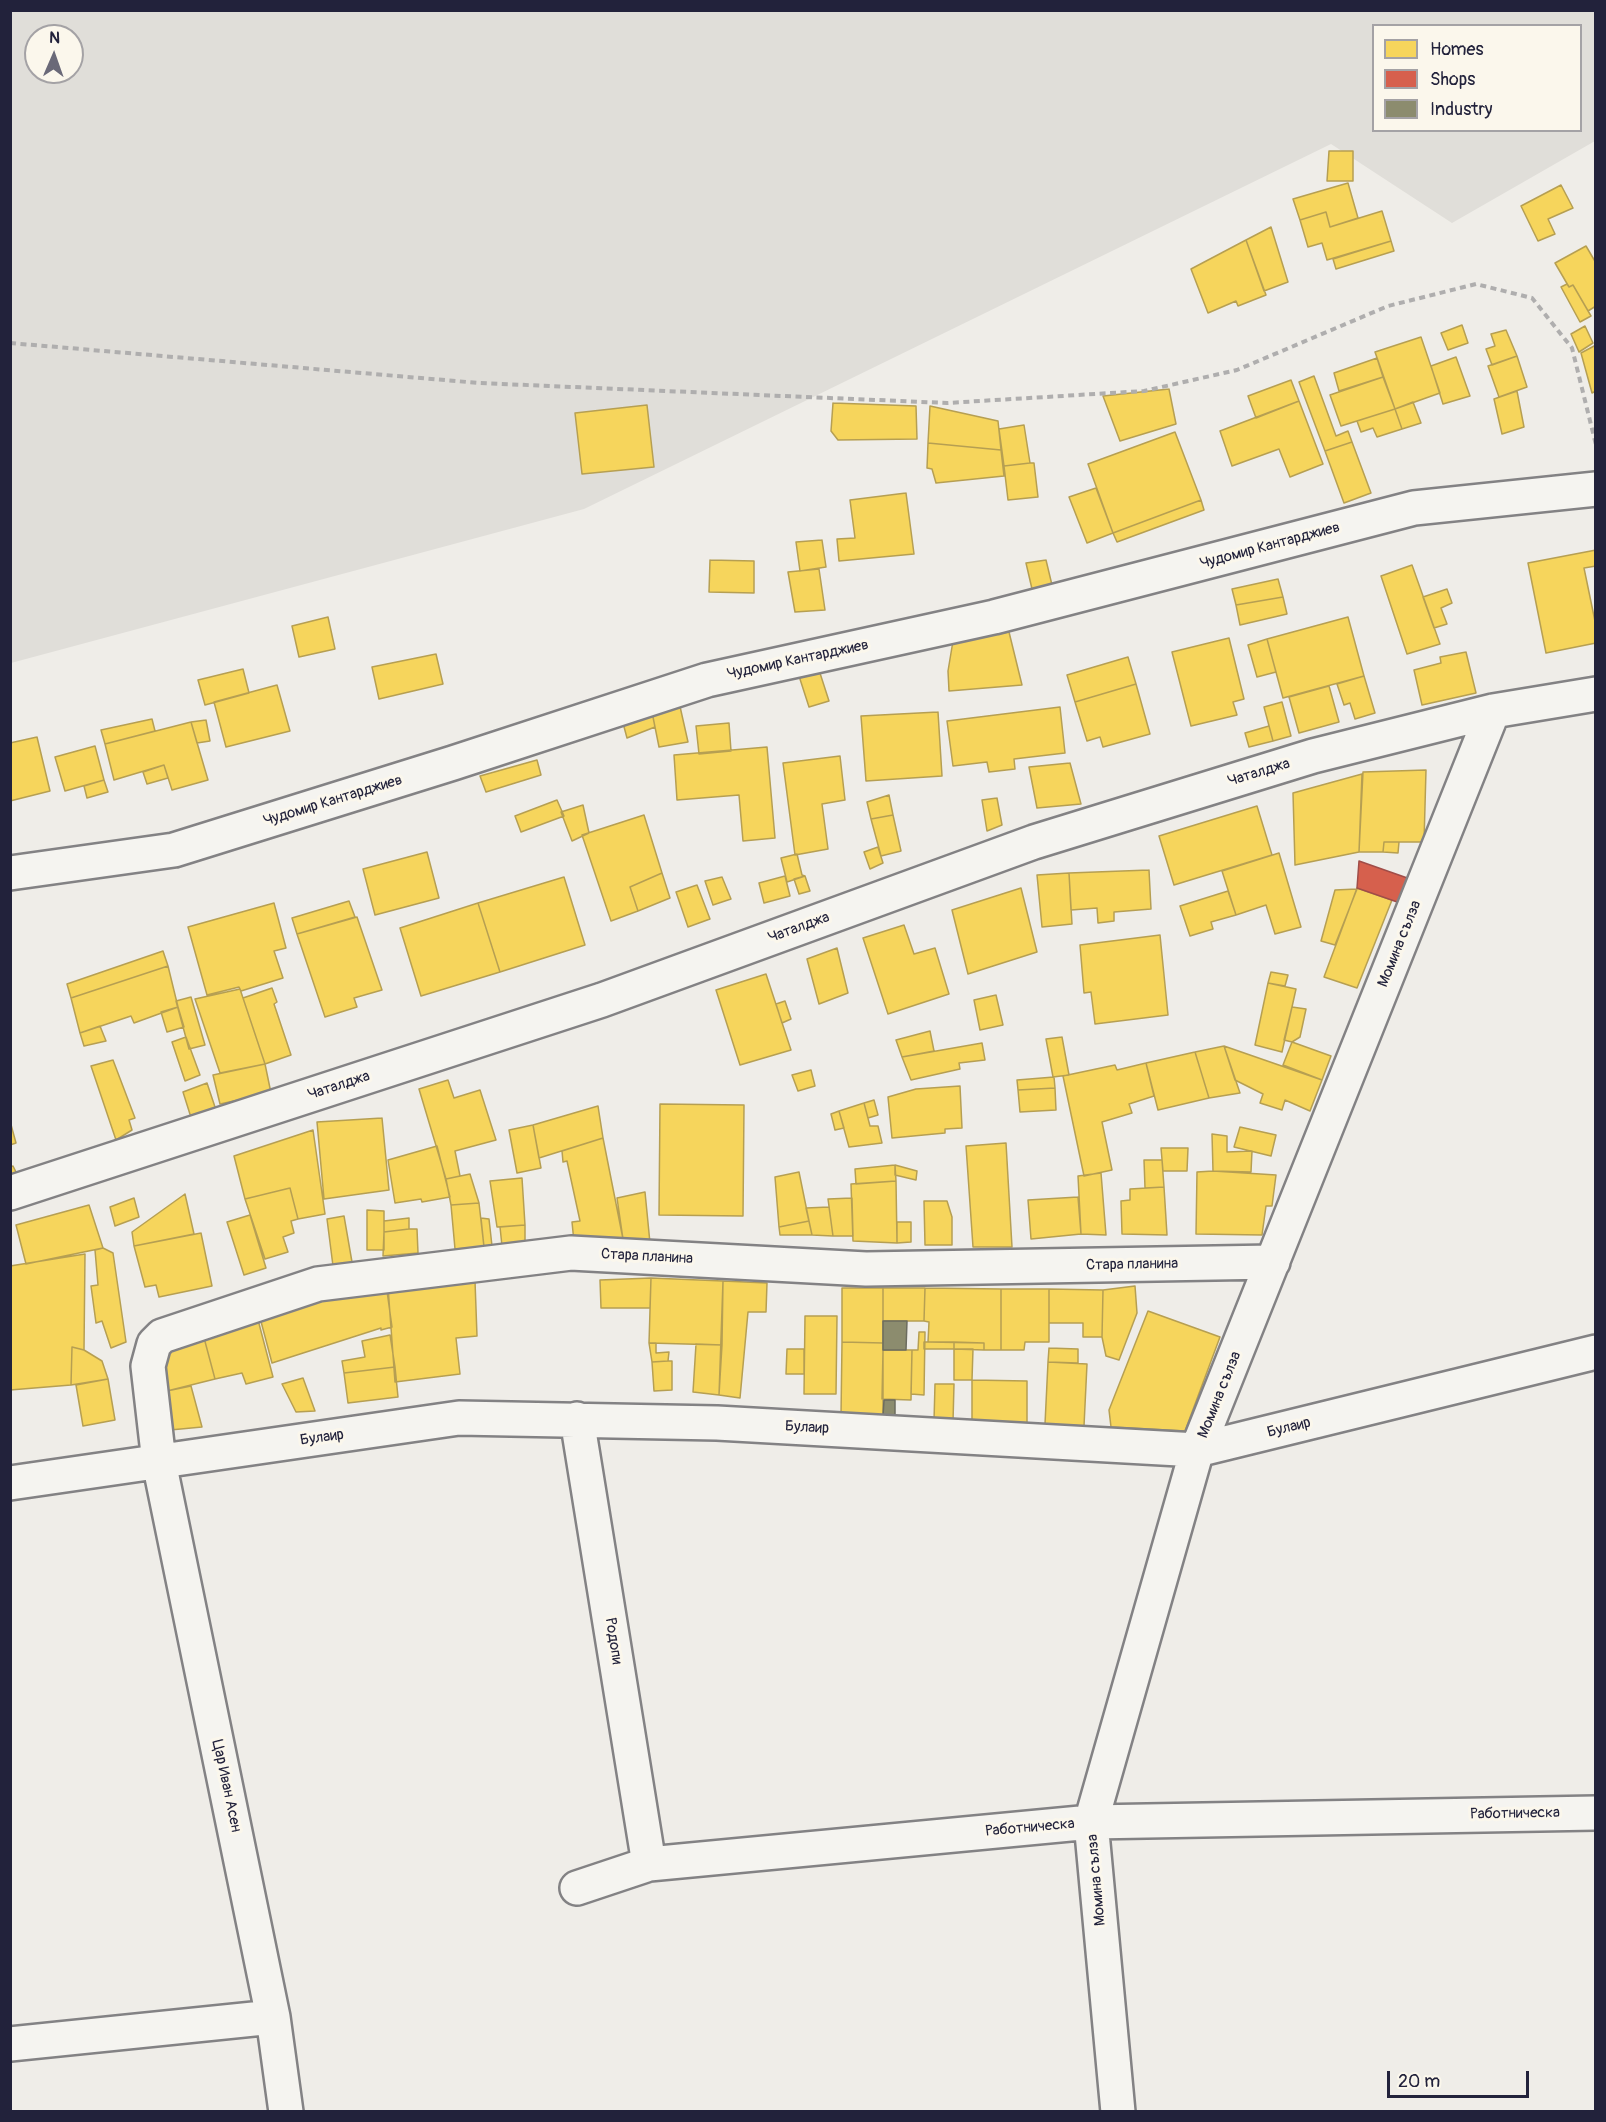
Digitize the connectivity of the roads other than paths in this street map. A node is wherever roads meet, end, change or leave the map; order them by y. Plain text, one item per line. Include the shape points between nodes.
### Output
1 (1596, 489) edge
2 (1596, 694) edge
3 (1493, 711) junction
4 (10, 873) edge
5 (10, 1193) edge
6 (1273, 1262) junction
7 (1596, 1352) edge
8 (577, 1419) junction
9 (1197, 1450) junction
10 (159, 1462) junction
11 (10, 1483) edge
12 (1596, 1813) edge
13 (1091, 1822) junction
14 (648, 1864) junction
15 (577, 1888) dead end
16 (273, 2017) junction
17 (10, 2044) edge
18 (286, 2112) edge
19 (1118, 2112) edge

1 - 4 street, Чудомир Кантарджиев via 1414,508 994,617 707,680 174,850
2 - 3 street, Чаталджа
3 - 5 street, Чаталджа via 1313,756 1035,842 602,1000
3 - 6 street, Момина сълза
6 - 9 street, Момина сълза
6 - 10 street, Стара планина via 866,1269 571,1253 318,1284 172,1331 154,1344 148,1366
7 - 9 street, Булаир
8 - 9 street, Булаир
8 - 10 street, Булаир via 459,1418
8 - 14 street, Родопи
9 - 13 street, Момина сълза
10 - 11 street, Булаир
10 - 16 street, Цар Иван Асен
12 - 13 street, Работническа
13 - 14 street, Работническа
13 - 19 street, Момина сълза
14 - 15 street, Работническа
16 - 17 street
16 - 18 street, Цар Иван Асен

